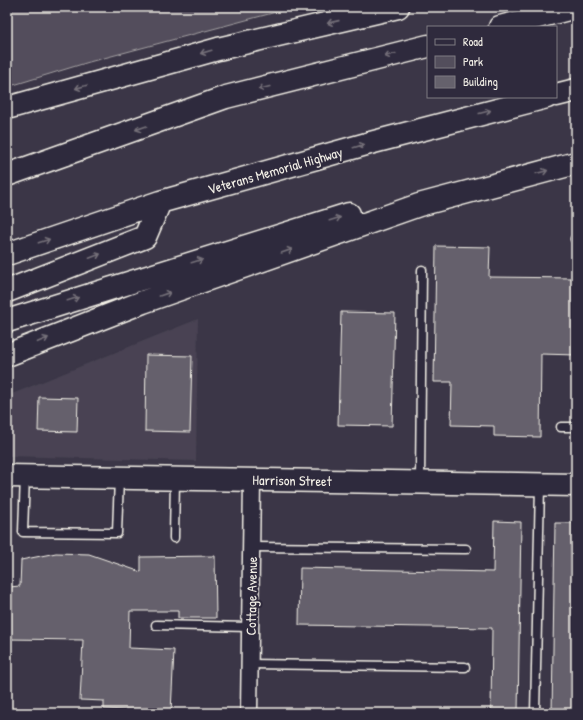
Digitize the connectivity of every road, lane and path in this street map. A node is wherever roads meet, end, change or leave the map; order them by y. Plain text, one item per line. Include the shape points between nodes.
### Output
1 (398, 7) edge
2 (576, 7) edge
3 (504, 26) edge
4 (427, 46) edge
5 (576, 90) edge
6 (557, 95) edge
7 (543, 98) edge
8 (7, 108) edge
9 (576, 163) edge
10 (7, 175) edge
11 (507, 181) junction
12 (160, 202) junction
13 (7, 254) edge
14 (422, 270) dead end
15 (7, 291) edge
16 (7, 321) edge
17 (7, 355) edge
18 (561, 427) dead end
19 (576, 427) edge
20 (16, 476) edge
21 (119, 478) junction
22 (175, 478) junction
23 (252, 480) junction
24 (420, 482) junction
25 (540, 485) junction
26 (576, 485) edge
27 (174, 538) dead end
28 (251, 547) junction
29 (466, 549) dead end
30 (156, 625) dead end
31 (250, 627) junction
32 (250, 664) junction
33 (465, 667) dead end
34 (249, 713) edge
35 (535, 713) edge

1 -> 8 main road via 218,49
2 - 3 main road
4 -> 10 main road via 226,97
5 - 6 main road
12 -> 7 main road, Veterans Memorial Highway
11 -> 9 main road
16 -> 11 main road via 454,182
17 -> 11 main road via 143,302 419,205
13 -> 12 main road, Veterans Memorial Highway
15 -> 12 main road via 145,238
14 - 24 lane
18 - 19 lane
20 - 21 main road, Harrison Street
20 - 21 lane via 23,532 117,533
21 - 22 main road, Harrison Street
22 - 23 main road, Harrison Street
22 - 27 lane
23 - 24 main road, Harrison Street
23 - 28 street, Cottage Avenue
24 - 25 main road, Harrison Street
25 - 26 main road, Harrison Street
25 - 35 lane
28 - 29 lane
28 - 31 street, Cottage Avenue
30 - 31 lane
31 - 32 street, Cottage Avenue
32 - 33 lane
32 - 34 street, Cottage Avenue

